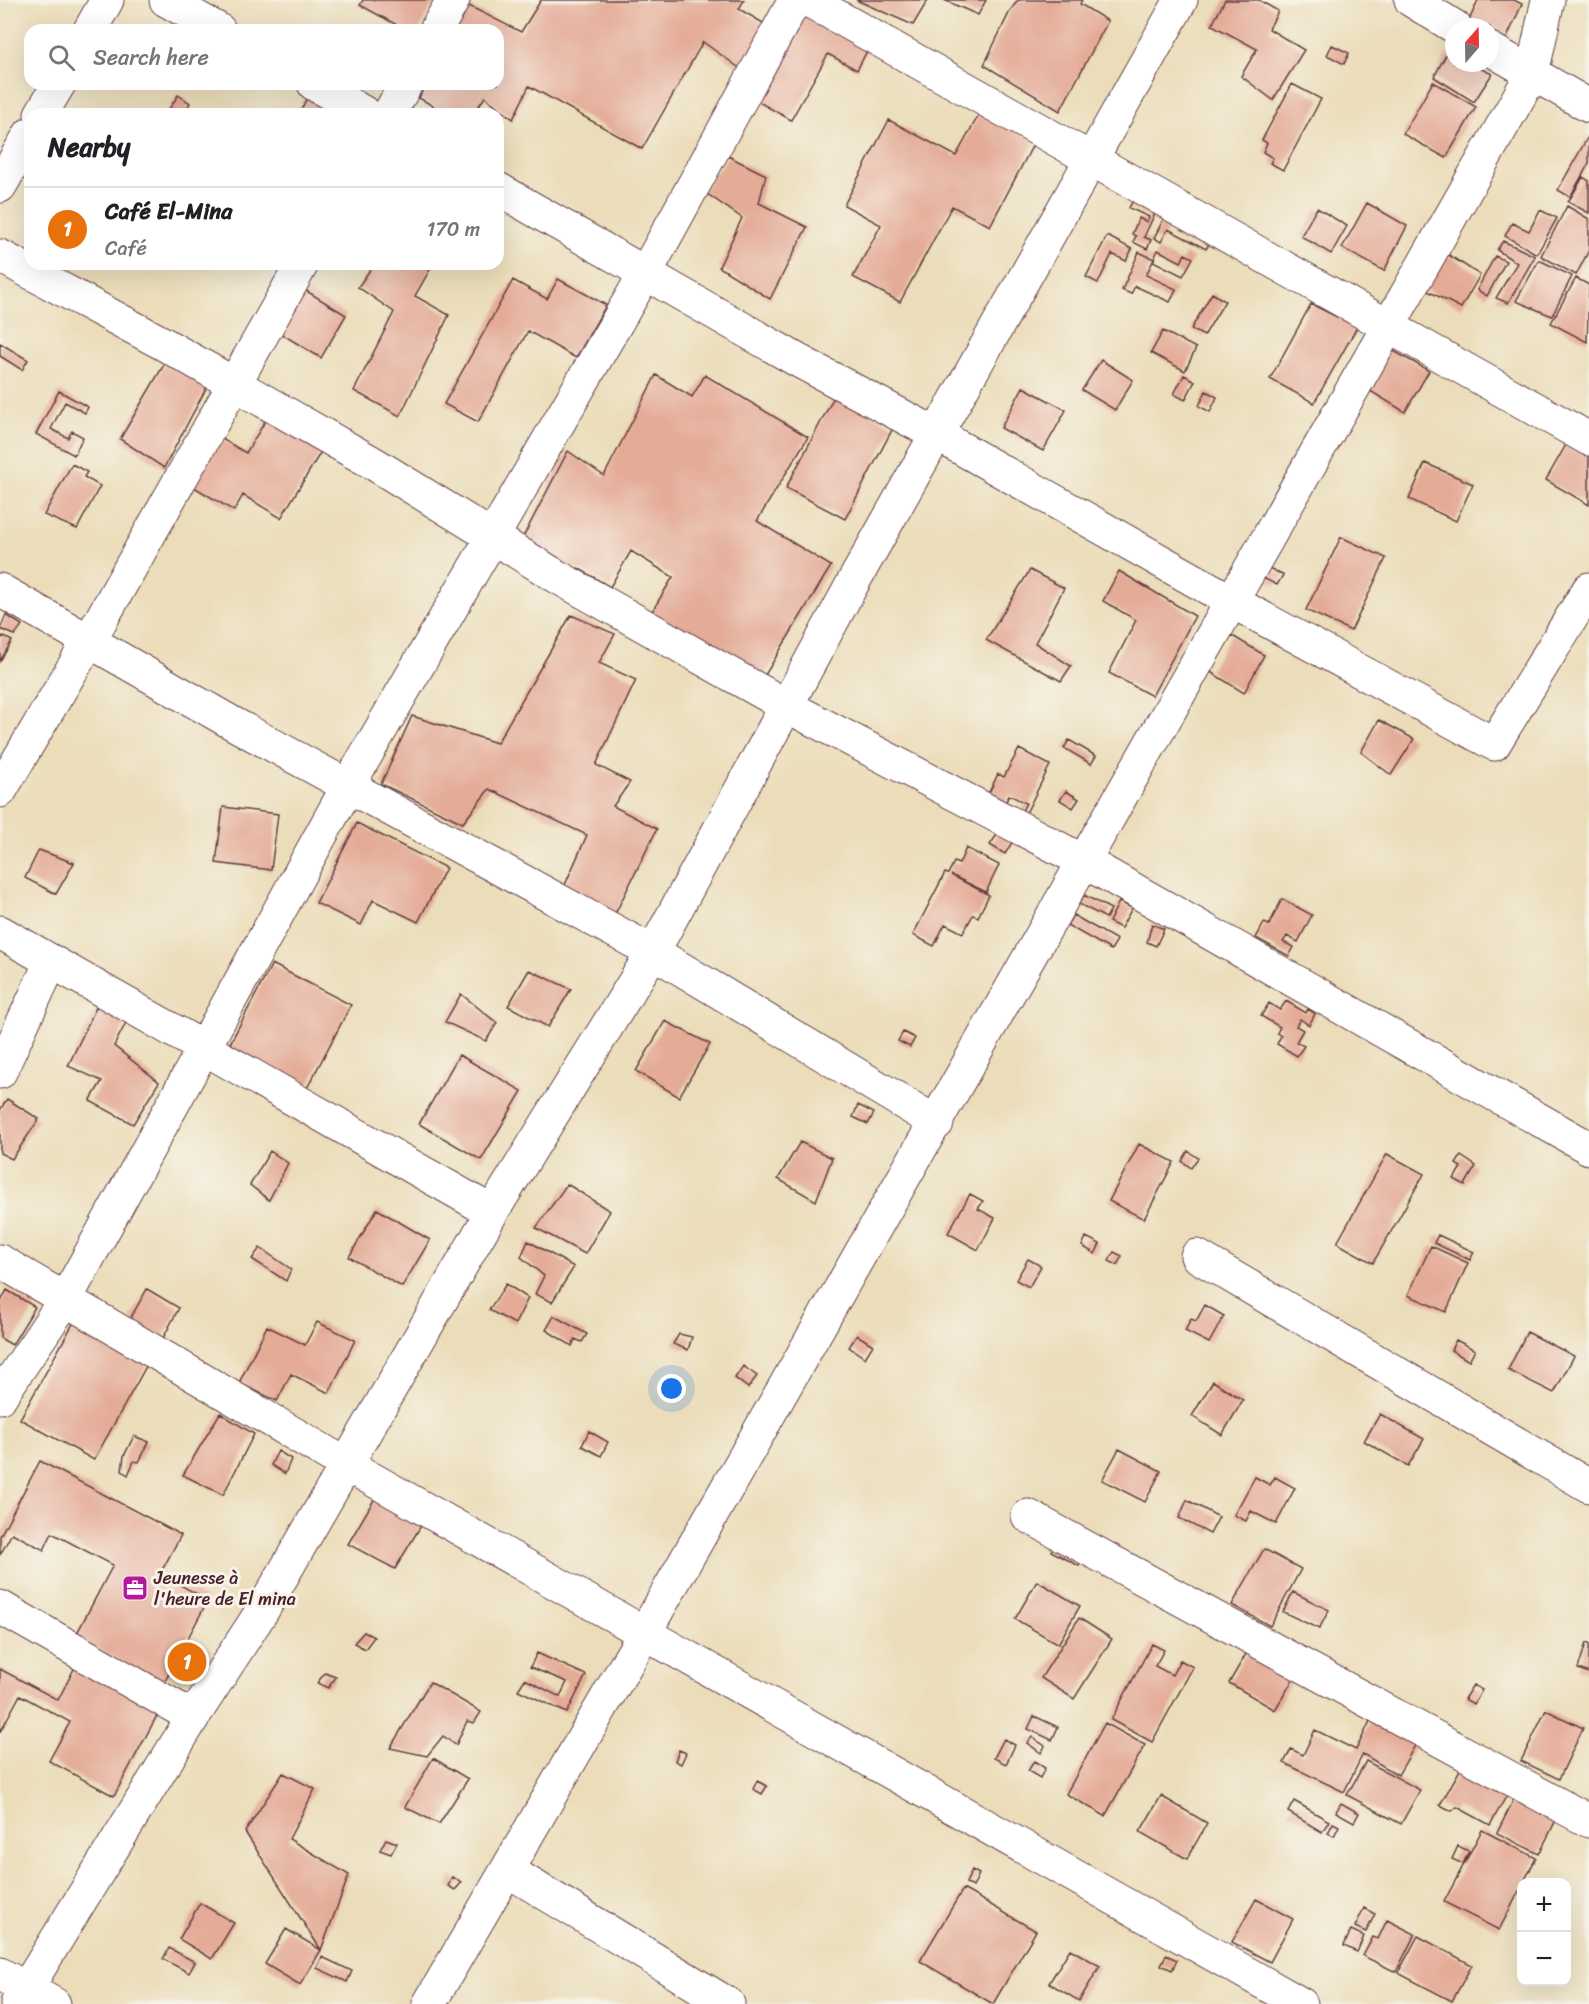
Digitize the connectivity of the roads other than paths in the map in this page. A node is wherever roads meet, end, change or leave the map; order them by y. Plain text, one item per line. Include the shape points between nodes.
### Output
1 (107, 0) edge
2 (166, 0) edge
3 (453, 0) edge
4 (795, 0) edge
5 (808, 0) edge
6 (1181, 0) edge
7 (1411, 0) edge
8 (1548, 0) edge
9 (1445, 21) edge
10 (93, 24) edge
11 (208, 24) edge
12 (439, 24) edge
13 (1499, 54) edge
14 (1532, 74) junction
15 (55, 90) edge
16 (324, 90) edge
17 (403, 90) edge
18 (1589, 106) edge
19 (45, 108) edge
20 (356, 108) edge
21 (392, 108) edge
22 (24, 144) edge
23 (1092, 161) junction
24 (0, 186) edge
25 (504, 192) edge
26 (0, 256) edge
27 (24, 269) edge
28 (26, 270) edge
29 (299, 270) edge
30 (646, 272) junction
31 (1389, 327) junction
32 (233, 383) junction
33 (936, 434) junction
34 (1589, 439) edge
35 (494, 538) junction
36 (1589, 589) edge
37 (0, 590) edge
38 (1233, 602) junction
39 (89, 641) junction
40 (785, 705) junction
41 (348, 786) junction
42 (0, 791) edge
43 (1085, 862) junction
44 (0, 932) edge
45 (653, 952) junction
46 (51, 962) junction
47 (204, 1049) junction
48 (0, 1072) edge
49 (936, 1123) junction
50 (1589, 1149) edge
51 (492, 1212) junction
52 (1197, 1256) dead end
53 (0, 1261) edge
54 (66, 1300) junction
55 (0, 1397) edge
56 (346, 1465) junction
57 (1589, 1486) edge
58 (1028, 1516) dead end
59 (0, 1607) edge
60 (645, 1632) junction
61 (193, 1717) junction
62 (1589, 1821) edge
63 (507, 1870) junction
64 (14, 1988) edge
65 (54, 2004) edge
66 (429, 2004) edge
67 (728, 2004) edge
68 (1301, 2004) edge

1 - 10 street
2 - 11 street
3 - 12 street
4 - 30 street
5 - 23 street
6 - 23 street
7 - 9 street
8 - 14 street
13 - 14 street
14 - 18 street
14 - 31 street
15 - 19 street
16 - 20 street
17 - 21 street
22 - 24 street
23 - 31 street
23 - 33 street
25 - 30 street
26 - 27 street
28 - 32 street
29 - 32 street
30 - 33 street via 797,360
30 - 35 street
31 - 34 street
31 - 38 street
32 - 35 street
32 - 39 street
33 - 38 street
33 - 40 street
35 - 40 street
35 - 41 street
36 - 38 street via 1494,744
37 - 39 street
38 - 43 street
39 - 41 street
39 - 42 street
40 - 43 street
40 - 45 street
41 - 45 street
41 - 47 street
43 - 49 street
43 - 50 street
44 - 46 street
45 - 49 street
45 - 51 street
46 - 47 street
46 - 48 street
47 - 51 street
47 - 54 street
49 - 60 street
51 - 56 street
52 - 57 street
53 - 54 street
54 - 55 street
54 - 56 street
56 - 60 street
56 - 61 street via 262,1611
58 - 62 street
59 - 61 street
60 - 63 street
60 - 68 street
61 - 64 street
63 - 66 street
63 - 67 street
64 - 65 street

